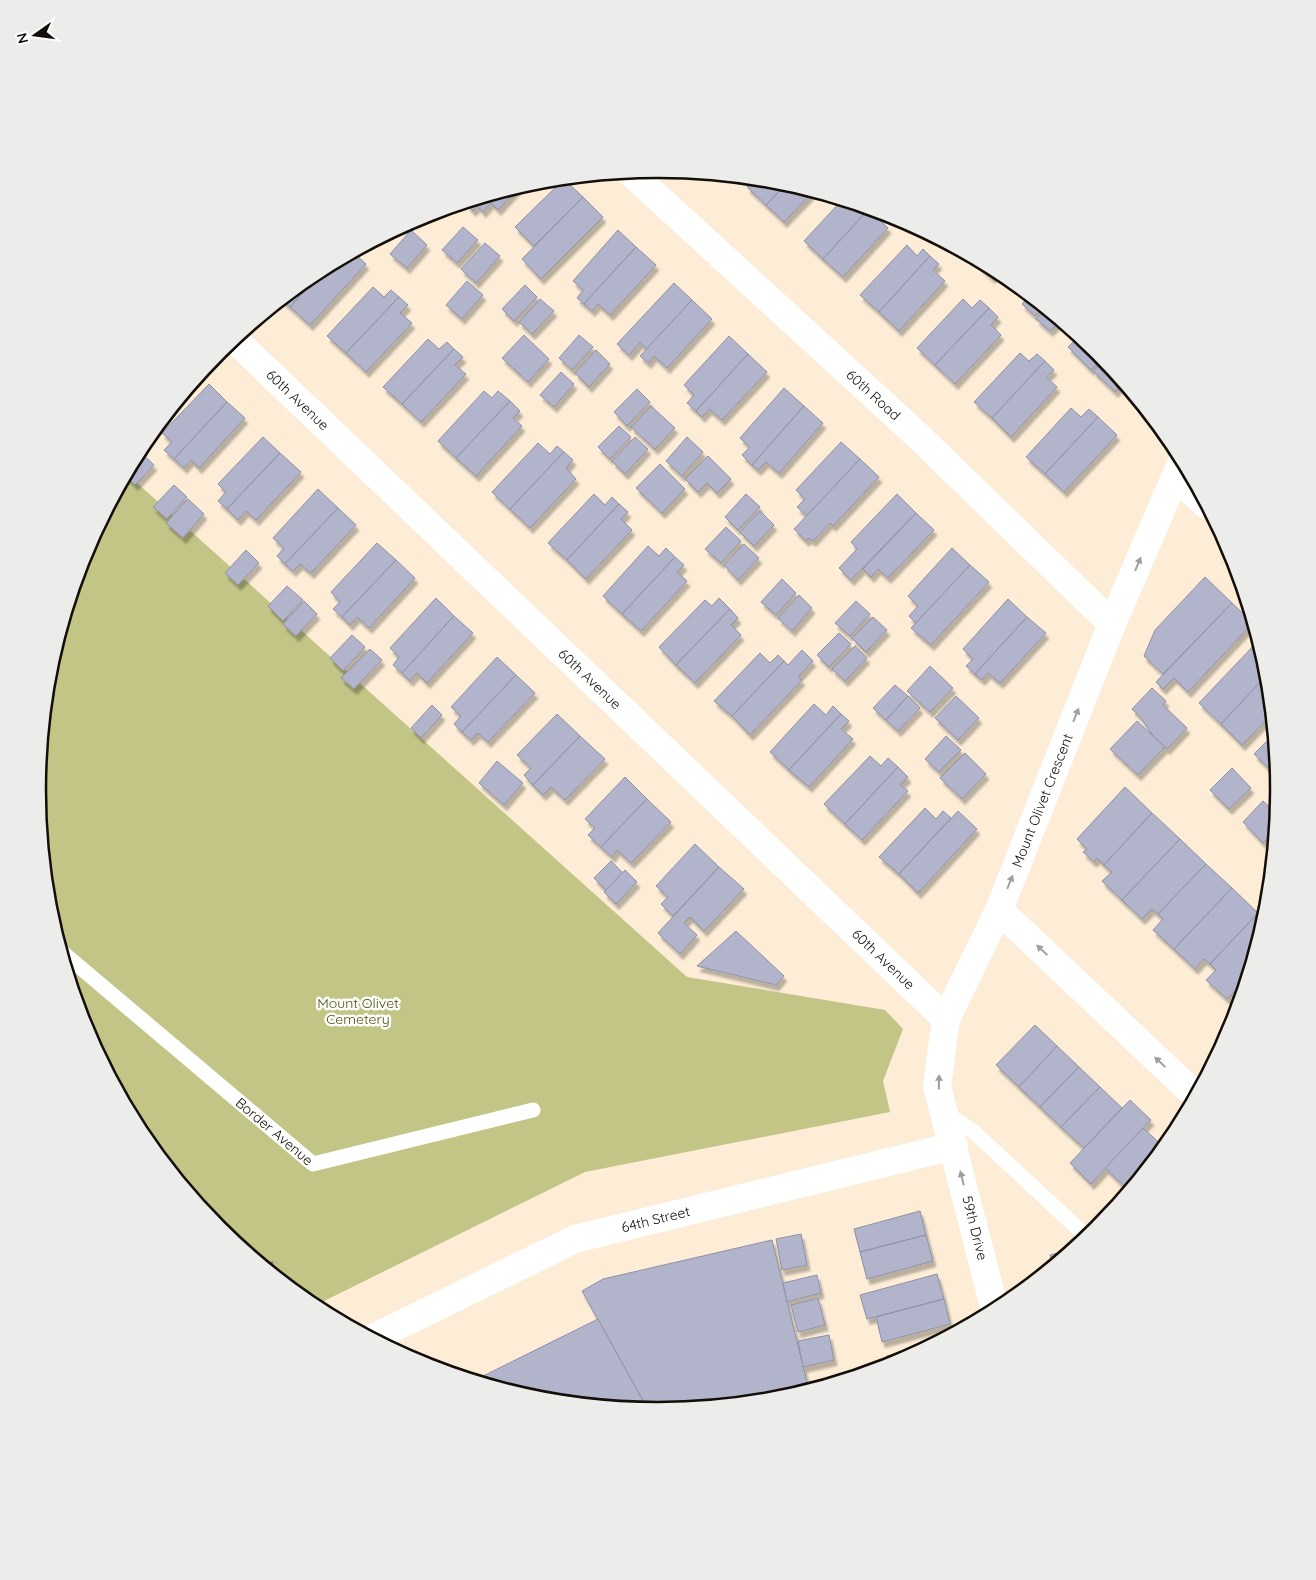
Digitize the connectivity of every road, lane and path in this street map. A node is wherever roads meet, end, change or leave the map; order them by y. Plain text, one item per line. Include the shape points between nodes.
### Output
1 (638, 179) edge
2 (239, 344) edge
3 (1179, 469) edge
4 (1112, 624) junction
5 (999, 910) junction
6 (70, 959) edge
7 (946, 1019) junction
8 (1191, 1091) edge
9 (533, 1110) dead end
10 (944, 1112) junction
11 (954, 1146) junction
12 (1081, 1232) edge
13 (276, 1262) dead end
14 (271, 1263) edge
15 (993, 1302) edge
16 (379, 1335) edge

1 - 4 street, 60th Road via 916,434
2 - 7 street, 60th Avenue
4 -> 3 street, Mount Olivet Crescent
5 -> 4 street, Mount Olivet Crescent
5 - 7 street, Mount Olivet Crescent
8 -> 5 street
6 - 9 lane, Border Avenue via 313,1164
10 -> 7 street, Mount Olivet Crescent via 937,1086
10 - 11 street, Mount Olivet Crescent
10 - 12 lane via 974,1132
15 -> 11 street, 59th Drive
11 - 16 street, 64th Street via 575,1239
13 - 14 path

